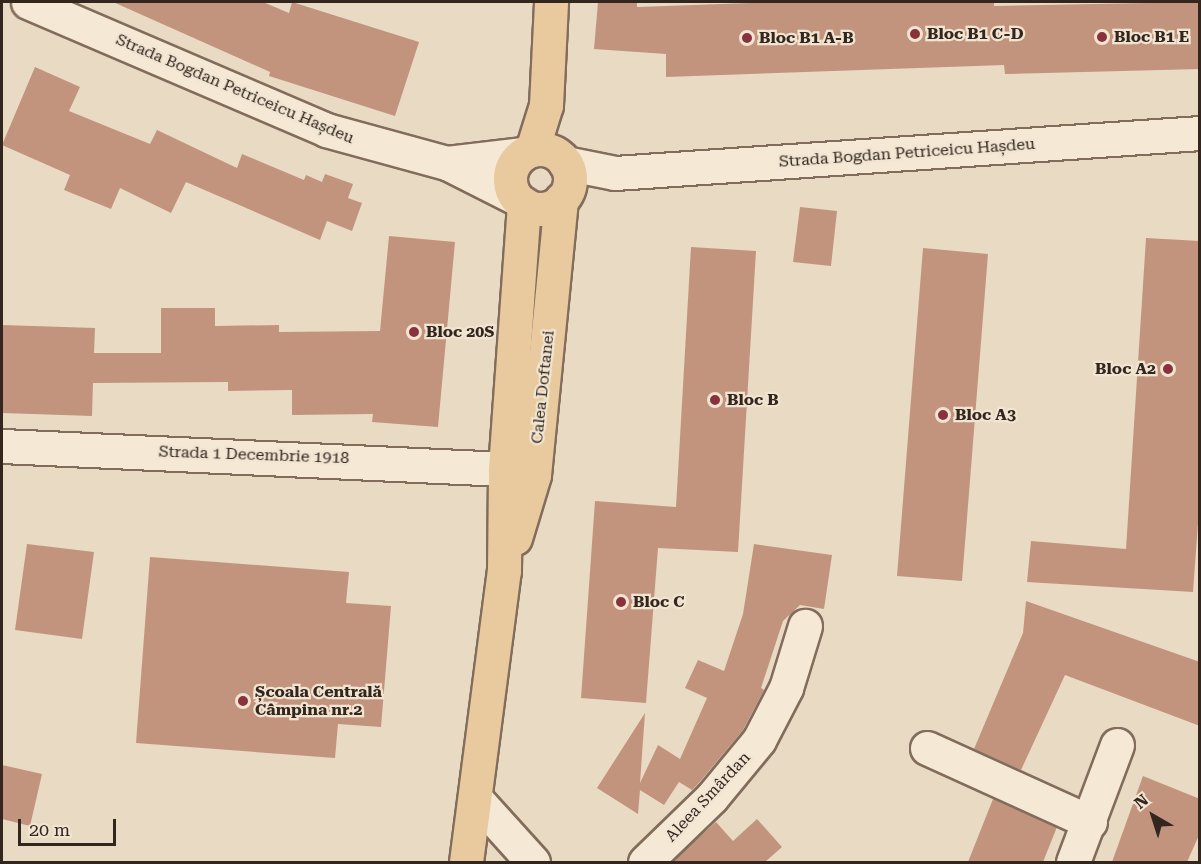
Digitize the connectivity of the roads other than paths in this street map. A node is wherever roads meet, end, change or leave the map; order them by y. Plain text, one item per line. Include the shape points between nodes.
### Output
1 (28, 2) edge
2 (551, 2) edge
3 (1200, 133) edge
4 (447, 163) junction
5 (551, 169) junction
6 (520, 201) junction
7 (2, 446) edge
8 (505, 469) junction
9 (504, 571) junction
10 (805, 626) dead end
11 (1117, 746) dead end
12 (927, 748) dead end
13 (476, 799) junction
14 (1090, 822) junction
15 (466, 862) edge
16 (533, 862) edge
17 (645, 862) edge
18 (1073, 862) edge

1 - 4 street, Strada Bogdan Petriceicu Hașdeu via 326,130
2 - 5 main road, Calea Doftanei via 546,105
3 - 5 street, Strada Bogdan Petriceicu Hașdeu via 615,173
4 - 5 street, Strada Bogdan Petriceicu Hașdeu
4 - 6 street, Strada Bogdan Petriceicu Hașdeu
5 - 6 main road via 544,208
5 - 6 main road, Calea Doftanei via 515,161 510,179
5 - 9 main road, Calea Doftanei via 534,475
6 - 8 main road, Calea Doftanei
7 - 8 street, Strada 1 Decembrie 1918
8 - 9 main road, Calea Doftanei
9 - 13 main road, Calea Doftanei
10 - 17 street, Aleea Smârdan via 786,688 759,740 719,790
11 - 14 street
12 - 14 street
13 - 15 main road, Calea Doftanei
13 - 16 street
14 - 18 street

